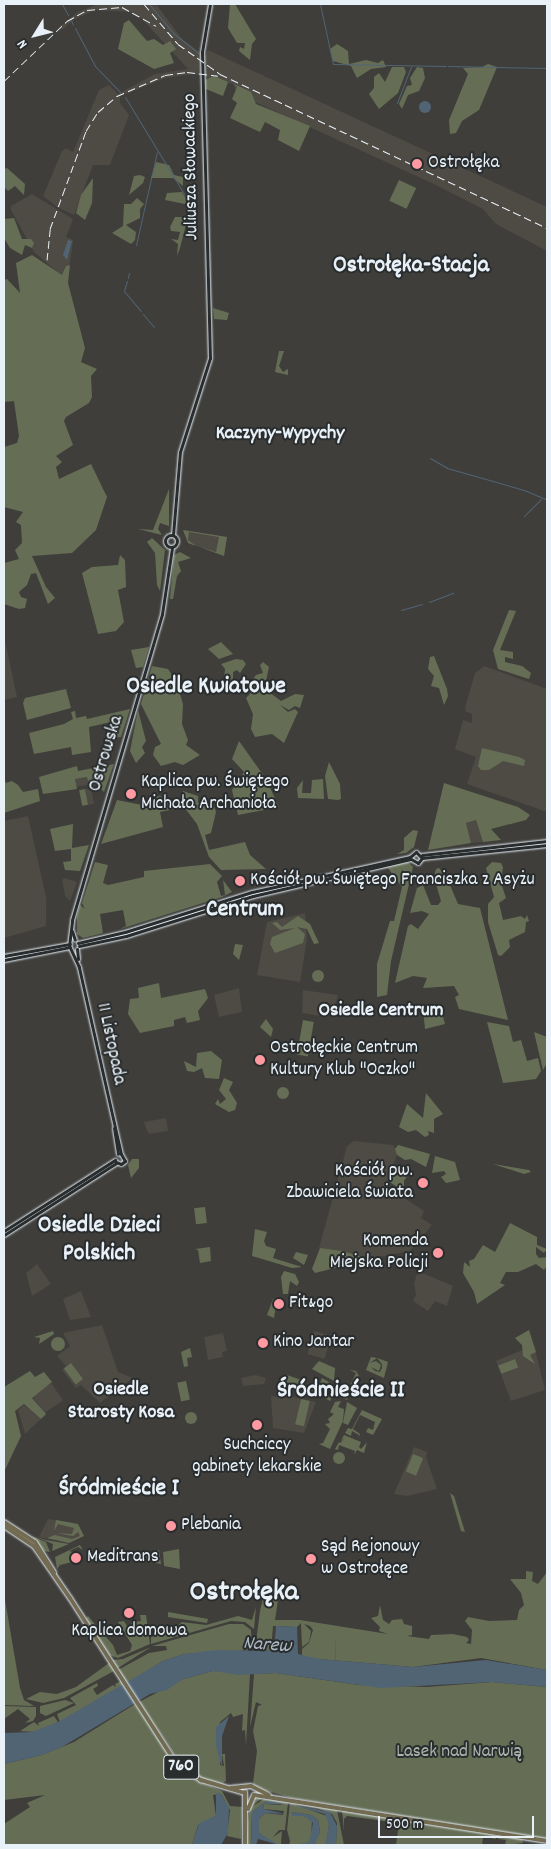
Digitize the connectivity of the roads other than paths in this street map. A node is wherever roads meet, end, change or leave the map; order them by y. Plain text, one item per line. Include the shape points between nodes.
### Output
1 (210, 4) edge
2 (171, 535) junction
3 (170, 548) junction
4 (547, 843) edge
5 (422, 857) junction
6 (411, 858) junction
7 (74, 945) junction
8 (4, 958) edge
9 (119, 1154) junction
10 (116, 1161) junction
11 (4, 1231) edge
12 (4, 1235) edge
13 (4, 1524) edge
14 (47, 1557) junction
15 (219, 1788) junction
16 (245, 1788) junction
17 (255, 1788) junction
18 (245, 1794) junction
19 (253, 1796) junction
20 (280, 1798) junction
21 (246, 1813) junction
22 (547, 1841) edge
23 (245, 1845) edge

1 - 2 main road, Juliusza Słowackiego via 202,52 210,330 207,373 180,452
2 - 3 main road via 177,542
2 - 3 main road via 164,540
3 - 7 main road, Ostrowska via 162,614 75,904 71,927
4 - 5 main road
5 - 6 main road via 417,852
5 - 6 main road via 418,863
6 - 7 main road via 253,896 126,936
7 - 8 main road
7 - 9 main road, 11 Listopada
9 - 10 main road
9 - 10 main road via 125,1161
10 - 11 main road
10 - 12 main road
13 - 14 main road, 760
13 - 14 main road, 760 via 29,1536
14 - 15 main road, 760 via 154,1731 183,1769
15 - 16 main road, 760
15 - 18 main road, 760
16 - 17 main road
16 - 18 main road
17 - 19 main road
17 - 20 main road
18 - 19 main road
18 - 21 main road
19 - 20 main road
19 - 21 main road
20 - 22 main road
21 - 23 main road

